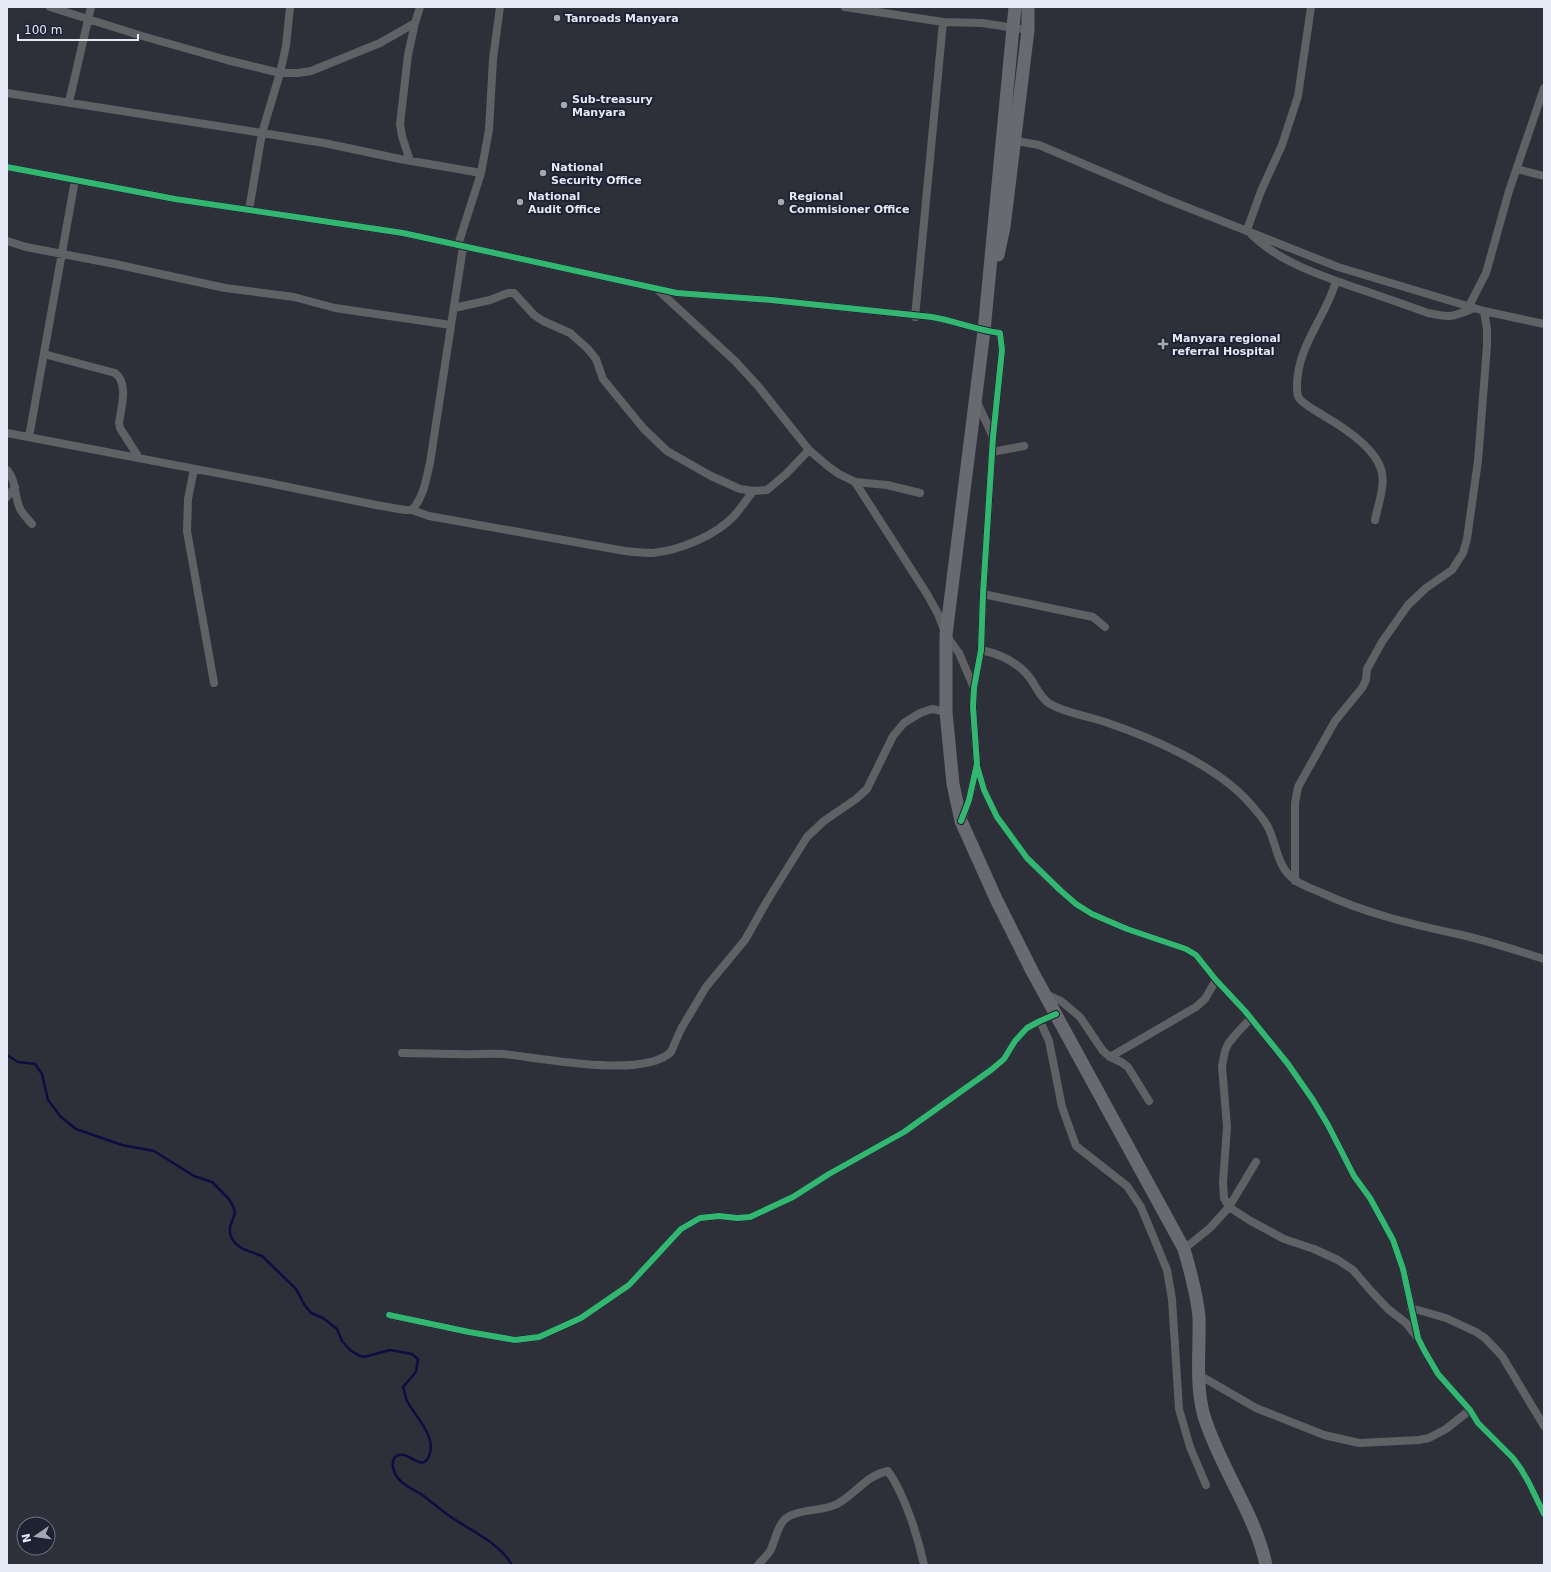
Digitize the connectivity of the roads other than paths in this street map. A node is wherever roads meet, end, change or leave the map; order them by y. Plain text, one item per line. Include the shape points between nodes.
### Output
1 (50, 7) edge
2 (91, 7) edge
3 (290, 7) edge
4 (420, 7) edge
5 (500, 7) edge
6 (846, 7) edge
7 (1015, 7) edge
8 (1028, 7) edge
9 (1311, 7) edge
10 (90, 18) junction
11 (943, 22) junction
12 (415, 23) junction
13 (1012, 28) junction
14 (1028, 30) junction
15 (280, 72) junction
16 (1544, 88) edge
17 (7, 93) edge
18 (69, 102) junction
19 (262, 133) junction
20 (1008, 139) junction
21 (410, 161) junction
22 (7, 167) edge
23 (1517, 169) junction
24 (481, 173) junction
25 (1544, 176) edge
26 (75, 180) junction
27 (249, 210) junction
28 (1246, 230) junction
29 (7, 241) edge
30 (460, 246) junction
31 (62, 254) junction
32 (1336, 281) junction
33 (656, 288) junction
34 (1472, 307) junction
35 (454, 308) junction
36 (1484, 311) junction
37 (915, 316) junction
38 (1544, 324) edge
39 (451, 325) junction
40 (984, 331) junction
41 (44, 354) junction
42 (976, 400) junction
43 (7, 434) edge
44 (29, 437) junction
45 (993, 437) junction
46 (1024, 446) dead end
47 (809, 450) junction
48 (992, 452) junction
49 (138, 458) junction
50 (7, 470) edge
51 (194, 470) junction
52 (855, 482) junction
53 (15, 487) junction
54 (753, 491) junction
55 (920, 493) dead end
56 (7, 497) edge
57 (412, 510) junction
58 (1375, 520) dead end
59 (32, 524) dead end
60 (983, 594) junction
61 (1105, 627) dead end
62 (946, 635) junction
63 (981, 650) junction
64 (214, 683) dead end
65 (974, 688) junction
66 (946, 712) junction
67 (976, 764) junction
68 (961, 821) junction
69 (1295, 881) junction
70 (1544, 959) edge
71 (1216, 980) junction
72 (1045, 994) junction
73 (1056, 1014) junction
74 (1251, 1018) junction
75 (1040, 1021) junction
76 (402, 1053) dead end
77 (1110, 1057) junction
78 (1149, 1101) dead end
79 (1256, 1162) dead end
80 (1229, 1207) junction
81 (1184, 1249) junction
82 (1411, 1308) junction
83 (389, 1315) dead end
84 (1418, 1338) junction
85 (1199, 1375) junction
86 (1470, 1410) junction
87 (1544, 1425) edge
88 (1206, 1485) dead end
89 (1544, 1514) edge
90 (758, 1565) edge
91 (924, 1565) edge
92 (1266, 1565) edge

1 - 10 street
2 - 10 street
3 - 15 street
4 - 12 street
5 - 24 street via 488,130
6 - 11 street
7 - 13 highway
8 - 14 highway
9 - 28 street via 1298,96 1282,145
10 - 15 street via 142,36
10 - 18 street
11 - 13 street via 982,23
11 - 37 street
12 - 15 street via 380,42 311,71
12 - 21 street via 408,55 400,124
13 - 14 street
13 - 20 highway
14 - 20 highway
15 - 19 street
16 - 23 street
17 - 18 street
18 - 19 street
19 - 21 street
19 - 27 street
20 - 28 street via 1039,145
20 - 40 highway via 1004,227 986,306
21 - 24 street
22 - 26 street
23 - 25 street
23 - 34 street via 1486,273
24 - 30 street
26 - 27 street
26 - 31 street
27 - 30 street via 403,233
28 - 32 street via 1266,248 1293,264
28 - 34 street via 1338,267
29 - 31 street
30 - 33 street
30 - 35 street
31 - 39 street via 226,288 294,297 335,308
31 - 41 street
32 - 34 street via 1441,316 1454,316
32 - 58 street via 1332,297 1305,348 1298,368 1297,387 1299,398 1348,431 1374,455 1382,469 1383,479
33 - 37 street via 695,296 771,300
33 - 47 street via 744,371
34 - 36 street
35 - 39 street
35 - 54 street via 514,293 534,315 570,333 587,348 596,359 603,379 644,429 667,451 711,476
36 - 38 street
36 - 69 street via 1487,346 1478,461 1463,553 1452,570 1426,588 1408,605 1382,642 1367,669 1362,688 1335,721 1298,788 1295,803
37 - 40 street via 947,320
39 - 57 street via 430,463 425,484
40 - 42 highway
40 - 45 street via 1000,333 1002,341
41 - 44 street
41 - 49 street via 119,376 123,388 120,428
42 - 45 street
42 - 62 highway
43 - 44 street
44 - 49 street
45 - 48 street
46 - 48 street
47 - 52 street via 839,474
47 - 54 street via 766,490
48 - 60 street
49 - 51 street
50 - 53 street via 13,478
51 - 57 street
51 - 64 street via 188,499 187,531
52 - 55 street via 887,485
52 - 62 street via 927,594
53 - 56 street
53 - 59 street via 18,505
54 - 57 street via 733,516 708,536 652,553 625,551 429,516
60 - 61 street via 1093,617
60 - 63 street
62 - 65 street via 959,653
62 - 66 highway
63 - 65 street
63 - 69 street via 998,654 1020,668 1029,676 1048,703 1145,737 1198,763 1222,779 1244,797 1259,814 1268,828 1283,868
65 - 67 street
66 - 68 highway via 953,784
66 - 76 street via 932,709 904,722 893,736 867,789 807,837 745,940 706,987 668,1054 636,1064 611,1065 503,1054
67 - 68 street via 969,800
67 - 71 street via 984,790 997,817 1028,858 1060,890 1092,914 1126,929 1186,949 1196,956
68 - 72 highway via 993,893
69 - 70 street via 1337,900 1398,921 1486,941
71 - 74 street
71 - 77 street via 1196,1007
72 - 73 highway
72 - 77 street via 1061,1001 1080,1017
73 - 75 street
73 - 81 highway
74 - 80 street via 1228,1044 1222,1066 1227,1127 1223,1182 1224,1198
74 - 82 street via 1313,1100 1354,1176 1382,1218 1396,1247
75 - 83 street via 1027,1028 1004,1059 991,1070 904,1132 793,1197 750,1217 700,1218 681,1229 629,1285 581,1318 539,1337 515,1340
75 - 88 street via 1049,1040 1062,1107 1076,1146 1127,1186 1141,1207 1167,1270 1173,1304 1179,1408 1190,1447
77 - 78 street via 1128,1067
79 - 80 street
80 - 81 street via 1210,1228
80 - 84 street via 1284,1240 1314,1249 1353,1270
81 - 85 highway via 1196,1293 1199,1316
82 - 84 street
82 - 87 street via 1446,1318 1485,1338 1502,1356
84 - 86 street via 1438,1374
85 - 86 street via 1256,1408 1324,1435 1359,1443 1430,1438
85 - 92 highway via 1200,1398 1205,1417 1259,1541
86 - 89 street via 1478,1423 1521,1469
90 - 91 street via 770,1552 785,1519 805,1511 836,1504 870,1477 888,1471 916,1533

